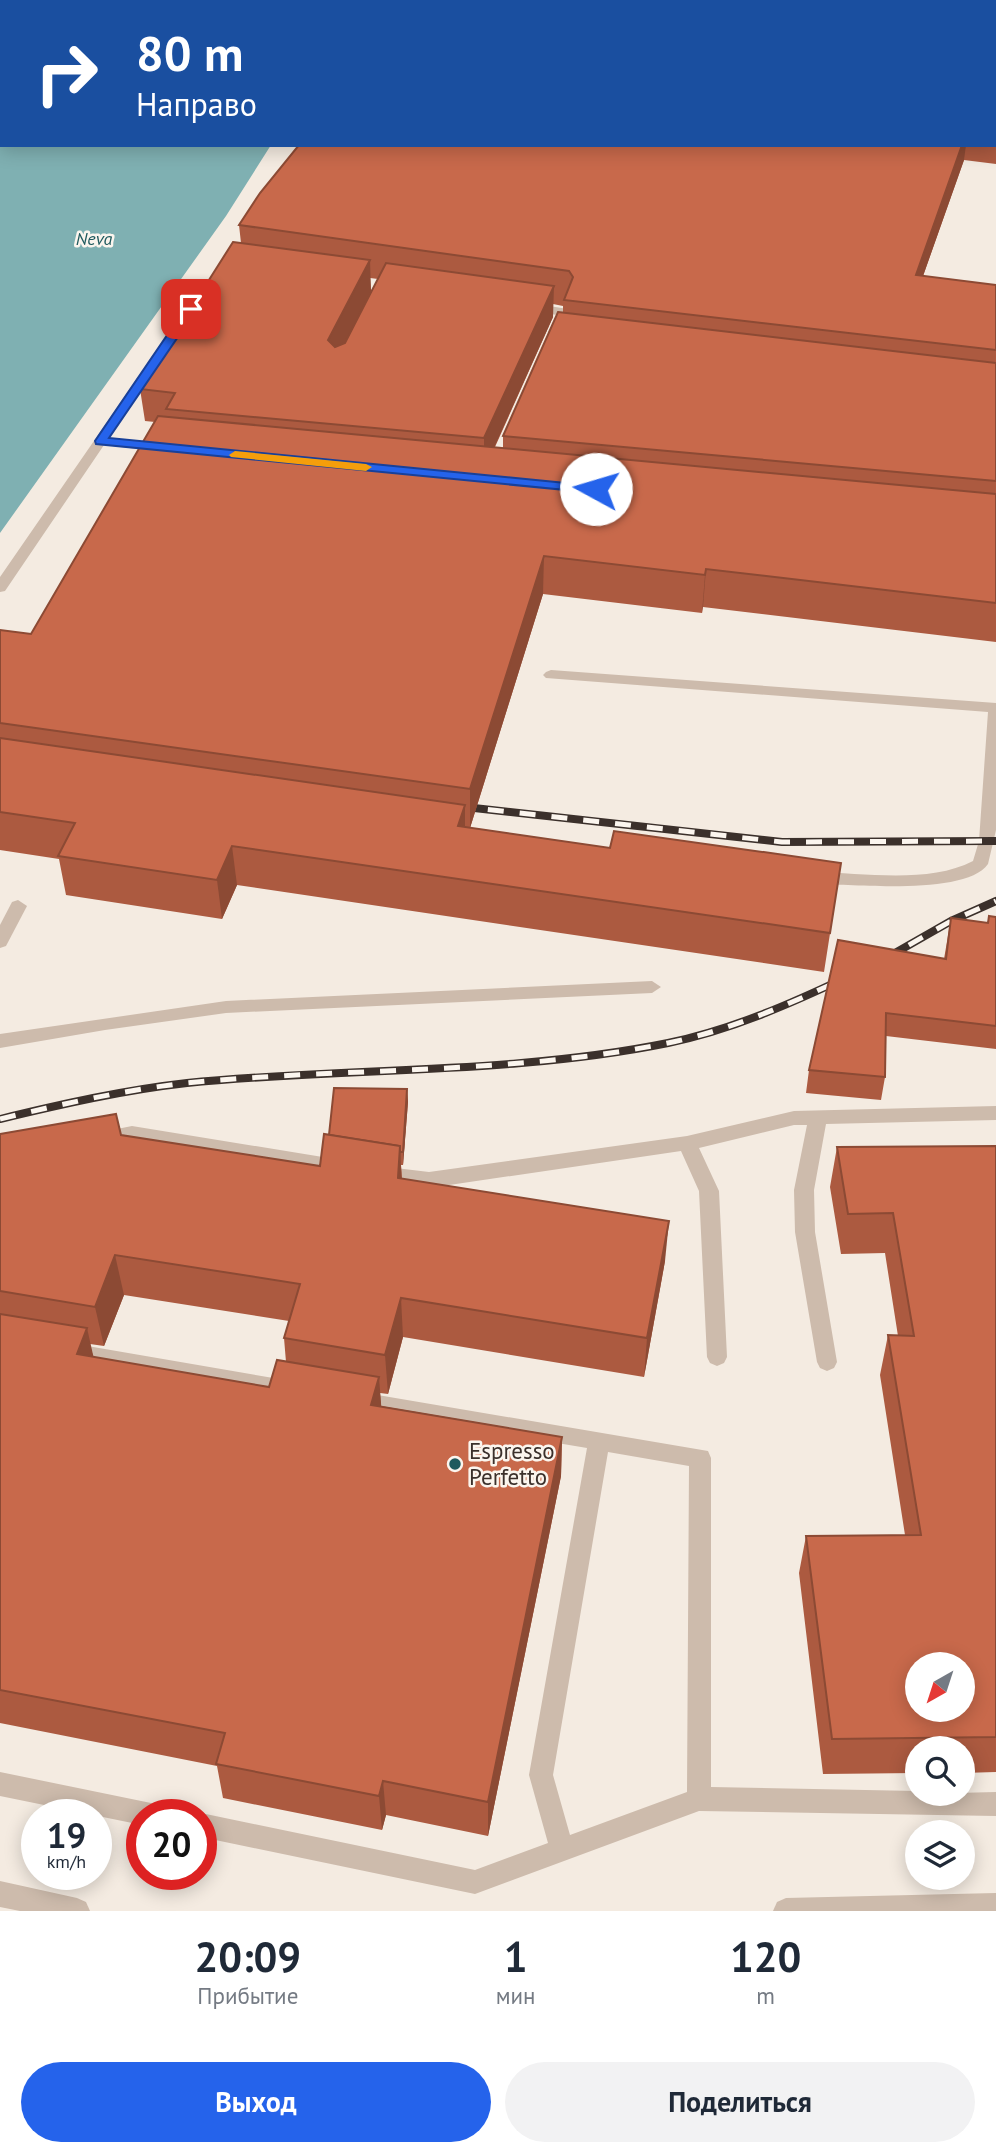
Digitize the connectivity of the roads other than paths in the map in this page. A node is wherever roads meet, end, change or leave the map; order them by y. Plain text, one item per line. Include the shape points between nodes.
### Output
1 (206, 286) edge
2 (512, 305) edge
3 (564, 342) edge
4 (101, 441) junction
5 (184, 450) edge
6 (0, 588) edge
7 (551, 675) dead end
8 (802, 877) edge
9 (18, 906) dead end
10 (0, 942) edge
11 (652, 987) dead end
12 (0, 1041) edge
13 (996, 1114) edge
14 (818, 1119) junction
15 (79, 1142) edge
16 (687, 1143) junction
17 (54, 1350) edge
18 (717, 1357) dead end
19 (827, 1362) dead end
20 (313, 1394) edge
21 (340, 1398) edge
22 (599, 1442) junction
23 (0, 1784) edge
24 (699, 1799) junction
25 (996, 1804) edge
26 (126, 1810) edge
27 (217, 1828) edge
28 (562, 1850) junction
29 (0, 1894) edge
30 (996, 1906) edge
31 (937, 1909) edge
32 (77, 1911) edge
33 (786, 1911) edge

1 - 4 lane
2 - 3 lane via 564,312 551,341
4 - 5 lane
4 - 6 lane
7 - 8 lane via 996,708 987,841 980,864 959,875 930,880
9 - 10 lane
11 - 12 lane via 226,1007
13 - 14 lane
14 - 16 lane via 794,1118
14 - 19 lane via 804,1189 805,1232
15 - 16 lane via 132,1133 429,1180
16 - 18 lane via 709,1191
17 - 20 lane
21 - 22 lane
22 - 24 lane via 700,1458
22 - 28 lane via 541,1775
23 - 26 lane
24 - 25 lane
24 - 28 lane
27 - 28 lane via 475,1882
29 - 32 lane
30 - 31 lane
31 - 33 lane

